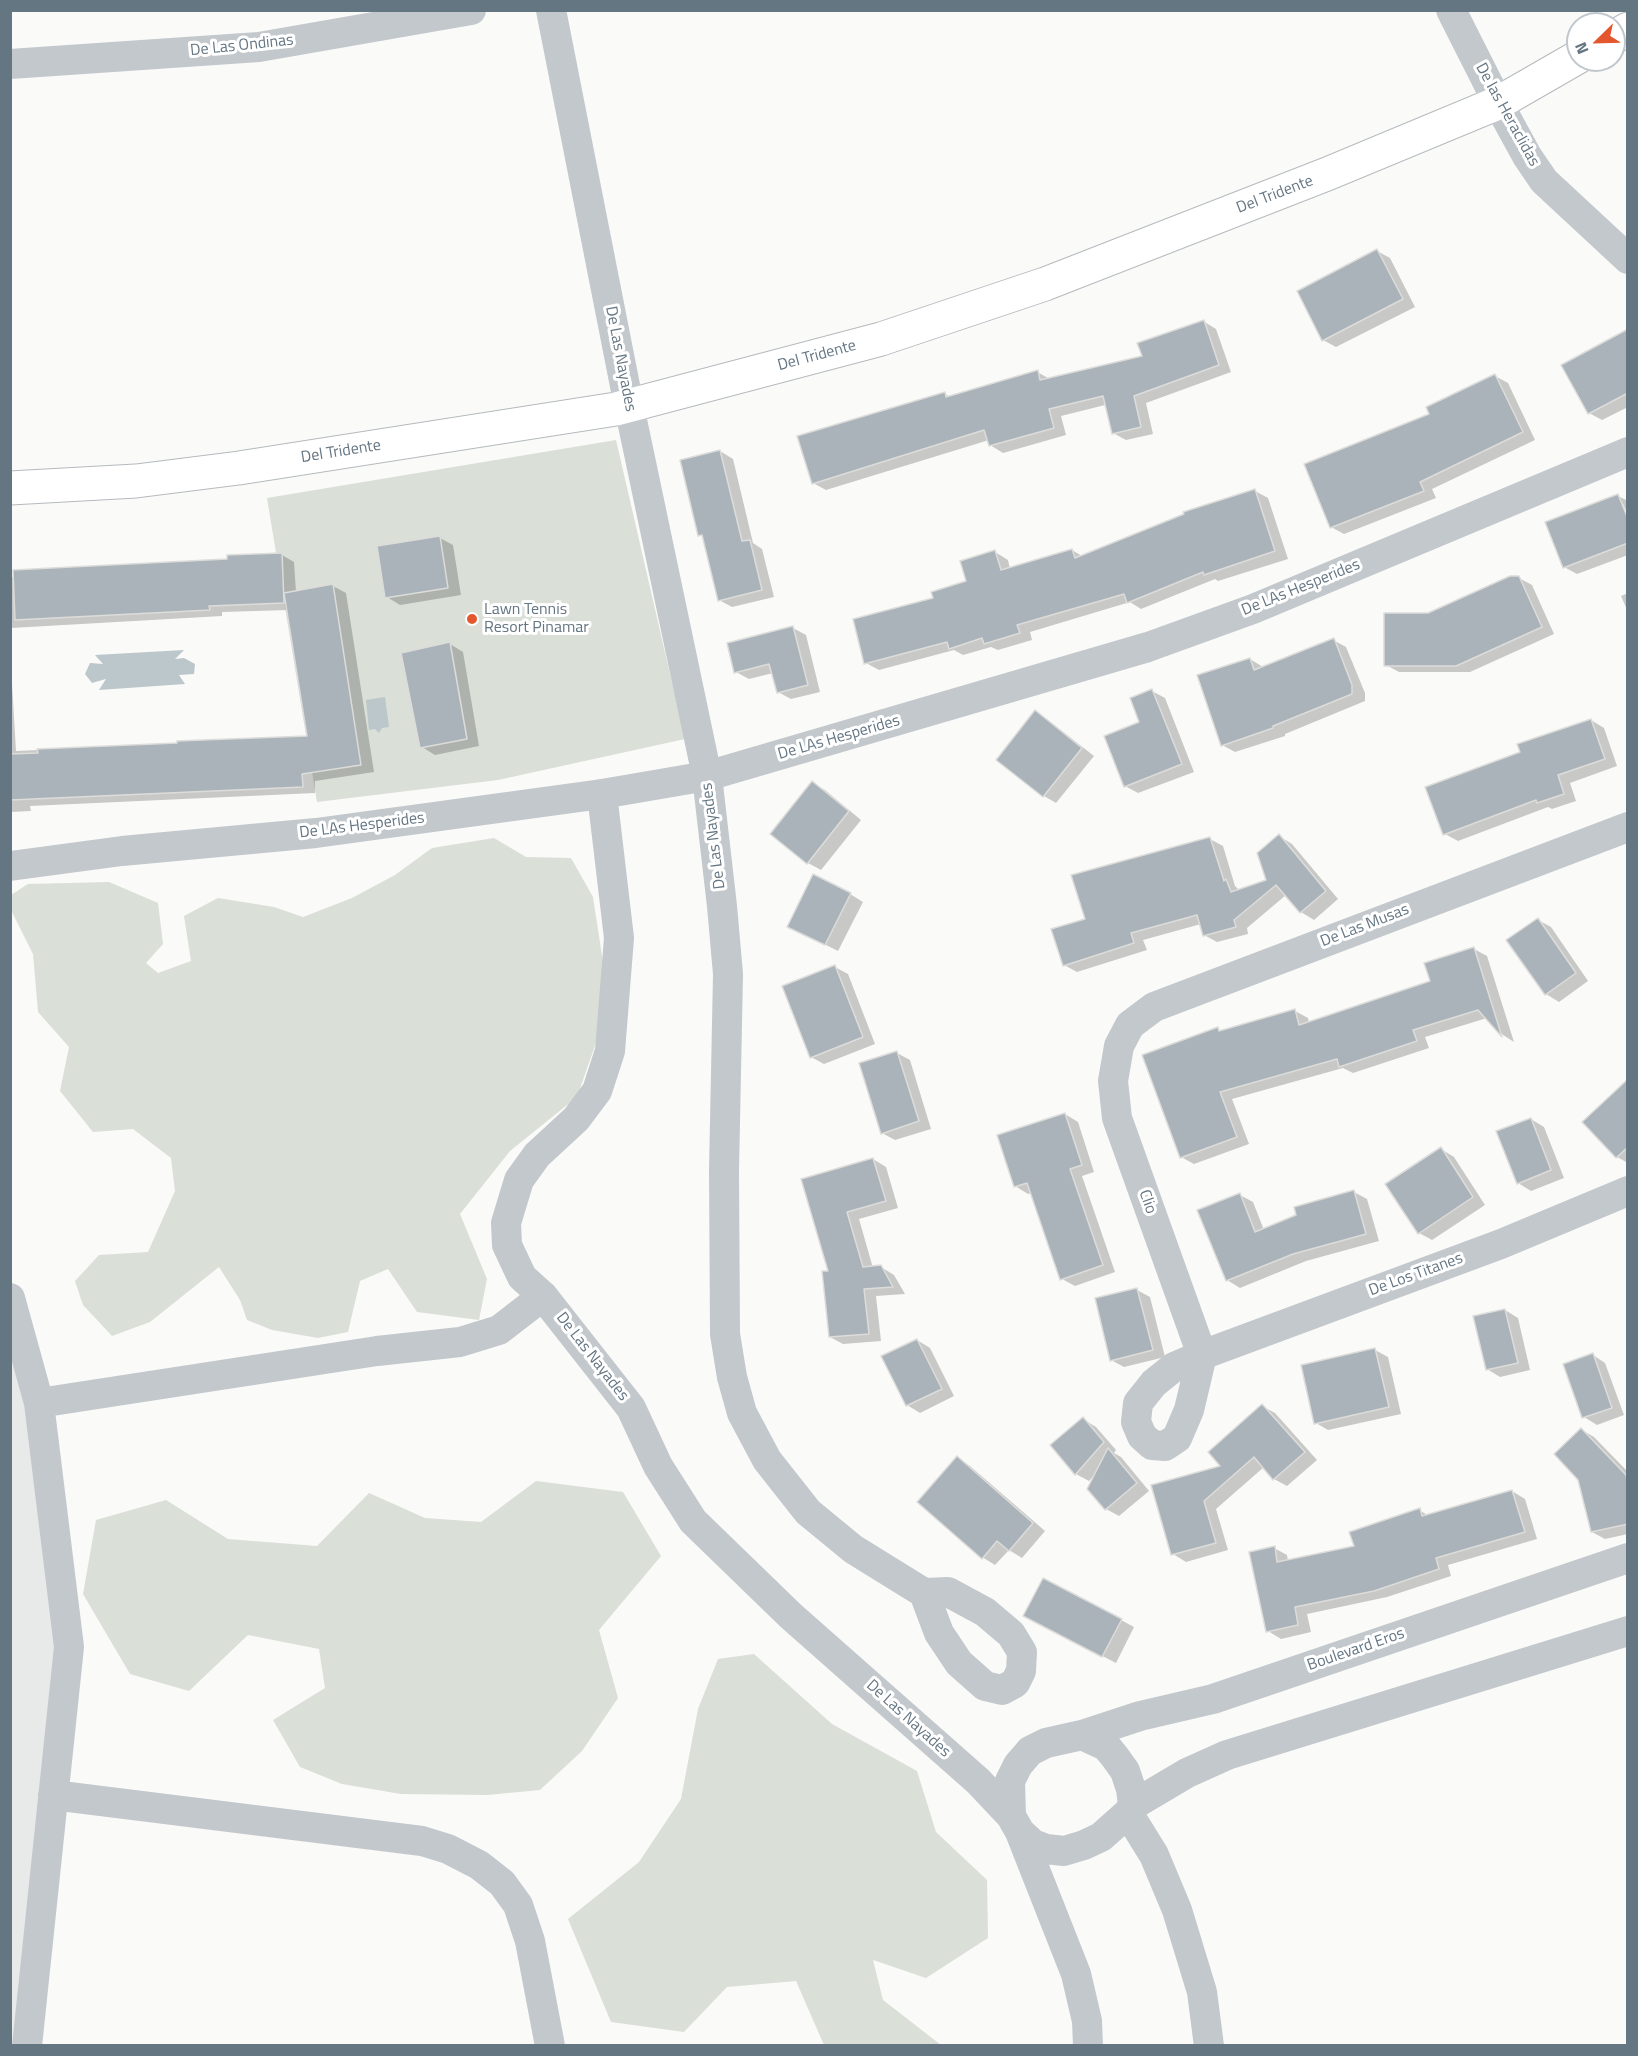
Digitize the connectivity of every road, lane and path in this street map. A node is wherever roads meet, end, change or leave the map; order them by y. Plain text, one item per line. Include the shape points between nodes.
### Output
1 (471, 10) edge
2 (551, 10) edge
3 (1451, 10) edge
4 (10, 64) edge
5 (1566, 64) edge
6 (1498, 104) junction
7 (1628, 259) edge
8 (630, 406) junction
9 (1628, 452) edge
10 (10, 488) edge
11 (707, 776) junction
12 (602, 794) junction
13 (1628, 827) edge
14 (10, 866) edge
15 (1119, 1046) joint
16 (1628, 1191) edge
17 (543, 1296) junction
18 (10, 1298) edge
19 (1202, 1355) joint
20 (39, 1403) junction
21 (1628, 1558) edge
22 (924, 1593) dead end
23 (1628, 1631) edge
24 (1082, 1735) junction
25 (53, 1795) junction
26 (1130, 1809) junction
27 (1016, 1824) junction
28 (27, 2046) edge
29 (550, 2046) edge
30 (1088, 2046) edge
31 (1209, 2046) edge

1 - 4 street, De Las Ondinas via 259,47
2 - 8 street, De Las Nayades
3 - 6 street, De las Heraclidas
5 - 6 main road, Del Tridente
6 - 7 street, De las Heraclidas via 1544,181
6 - 8 main road, Del Tridente via 1045,284 881,339
8 - 10 main road, Del Tridente via 238,468 136,481
8 - 11 street, De Las Nayades
9 - 11 street, De LAs Hesperides via 1253,609 1148,647
11 - 12 street, De LAs Hesperides
11 - 22 street, De Las Nayades via 728,974 725,1334 732,1377 742,1413 767,1460 808,1512 853,1549
12 - 14 street, De LAs Hesperides via 316,833
12 - 17 street, De Las Nayades via 619,938 610,1051 597,1091 519,1180 506,1223 507,1245 522,1277
13 - 15 street, De Las Musas via 1154,1007 1130,1025
15 - 19 street, Clio via 1113,1081 1117,1118
16 - 19 street, De Los Titanes via 1501,1244
17 - 20 street via 499,1330 460,1342
17 - 27 street, De Las Nayades via 631,1408 658,1466 693,1521 792,1616 978,1781
18 - 20 street
20 - 25 street via 69,1647
21 - 24 street, Boulevard Eros via 1213,1699
23 - 26 street via 1227,1755 1187,1773
24 - 26 street via 1106,1746 1125,1771 1131,1789
24 - 27 street via 1046,1743 1030,1751 1018,1765 1010,1781
25 - 28 street
25 - 29 street via 422,1841 458,1854 502,1883 518,1905 530,1941
26 - 27 street via 1101,1837 1064,1851 1033,1844
26 - 31 street via 1177,1910 1202,1992
27 - 30 street, De Las Nayades via 1076,1974 1087,2021

